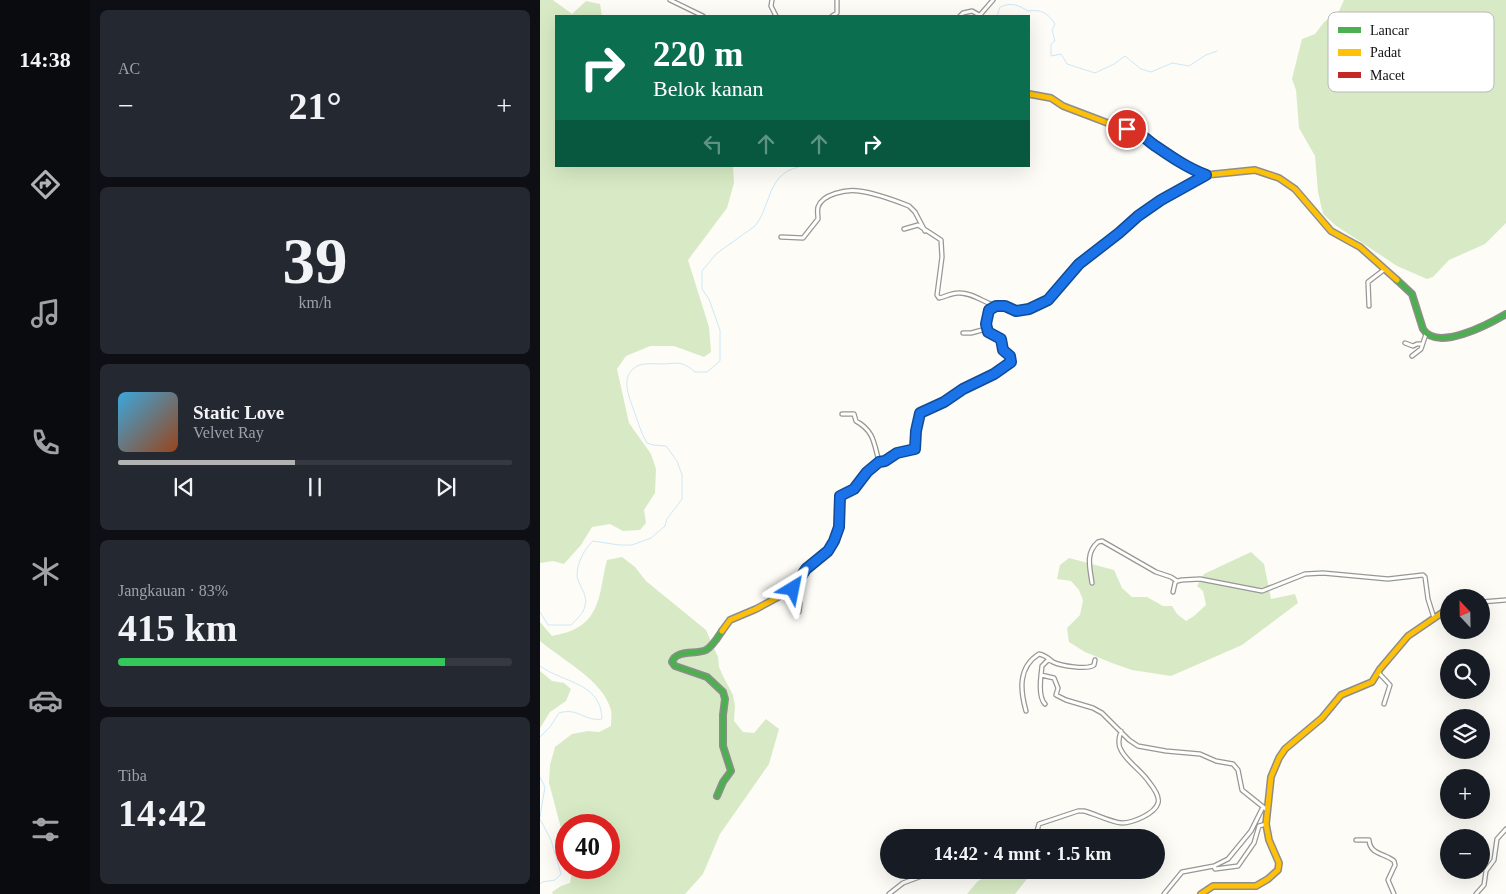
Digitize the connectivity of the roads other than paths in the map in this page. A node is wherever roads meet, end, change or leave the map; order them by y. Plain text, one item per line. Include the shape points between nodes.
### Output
1 (670, 0) edge
2 (772, 0) edge
3 (837, 0) edge
4 (993, 0) edge
5 (701, 15) edge
6 (776, 15) edge
7 (834, 15) edge
8 (961, 15) edge
9 (979, 15) edge
10 (982, 15) edge
11 (1030, 94) edge
12 (1206, 175) junction
13 (904, 229) dead end
14 (925, 231) junction
15 (781, 237) dead end
16 (1386, 269) junction
17 (996, 306) junction
18 (1369, 306) dead end
19 (1506, 314) edge
20 (987, 329) junction
21 (963, 332) dead end
22 (1426, 334) junction
23 (1405, 343) dead end
24 (1422, 344) junction
25 (1412, 356) dead end
26 (842, 414) dead end
27 (879, 462) junction
28 (1177, 581) junction
29 (1092, 583) dead end
30 (793, 589) junction
31 (1173, 592) dead end
32 (1506, 600) edge
33 (1490, 601) edge
34 (799, 612) dead end
35 (1440, 614) edge
36 (1434, 618) junction
37 (1095, 660) dead end
38 (1052, 661) junction
39 (1378, 672) junction
40 (1042, 676) junction
41 (1045, 704) dead end
42 (1384, 704) dead end
43 (1026, 711) dead end
44 (1121, 731) junction
45 (717, 796) dead end
46 (1265, 809) junction
47 (1266, 824) junction
48 (1038, 829) edge
49 (1506, 829) edge
50 (1356, 840) dead end
51 (1214, 866) junction
52 (916, 879) edge
53 (889, 894) edge
54 (1164, 894) edge
55 (1201, 894) edge
56 (1394, 894) edge
57 (1476, 894) edge

1 - 5 street
2 - 6 street
3 - 7 street via 837,13
4 - 10 street
8 - 9 street via 970,11
11 - 12 street via 1050,98 1113,125 1135,130
12 - 16 street via 1255,170 1279,178 1295,189 1331,231 1360,247
12 - 17 street via 1138,216 1079,264 1048,300 1016,311
13 - 14 street via 918,225
14 - 15 street via 909,206 858,191 827,196 818,206 818,219 803,238
14 - 17 street via 941,241 939,298 960,292
16 - 18 street via 1368,282
16 - 22 street via 1410,292
17 - 20 street via 988,312
19 - 22 street via 1487,325 1448,336 1439,338
20 - 21 street
20 - 27 street via 1001,339 1003,350 1011,362 922,412 915,449
22 - 24 street
23 - 24 street via 1413,346
24 - 25 street
26 - 27 street via 854,414 856,421 872,434
27 - 30 street via 854,489 840,496 839,527 834,541 828,551 806,569
28 - 29 street via 1102,541 1090,552
28 - 31 street
28 - 36 street via 1200,579 1262,591 1305,574 1388,579 1423,575
30 - 34 street via 800,603
30 - 45 street via 730,620 705,650 677,655 672,659 675,666 709,678 725,697 723,746 731,771
32 - 33 street
35 - 36 street
36 - 39 street via 1408,636
37 - 38 street via 1090,668
38 - 40 street via 1043,664
38 - 43 street via 1039,654 1030,660 1022,678
39 - 42 street via 1390,685
39 - 46 street via 1370,684 1341,695 1322,718 1285,749 1272,774
40 - 41 street via 1040,685
40 - 44 street via 1054,678 1058,688 1056,696 1093,708
44 - 46 street via 1138,746 1200,754 1233,764 1238,770 1242,790
44 - 48 street via 1121,751 1150,782 1158,799 1155,809 1123,823 1078,811 1039,824
46 - 47 street
46 - 51 street via 1228,859
47 - 51 street via 1259,826 1254,843 1238,866 1215,869
47 - 55 street via 1278,870 1256,886 1212,887
49 - 57 street via 1497,840 1494,860 1485,873 1484,886
50 - 56 street via 1369,840 1374,851 1394,861 1388,880
51 - 54 street via 1182,872
52 - 53 street via 903,883

